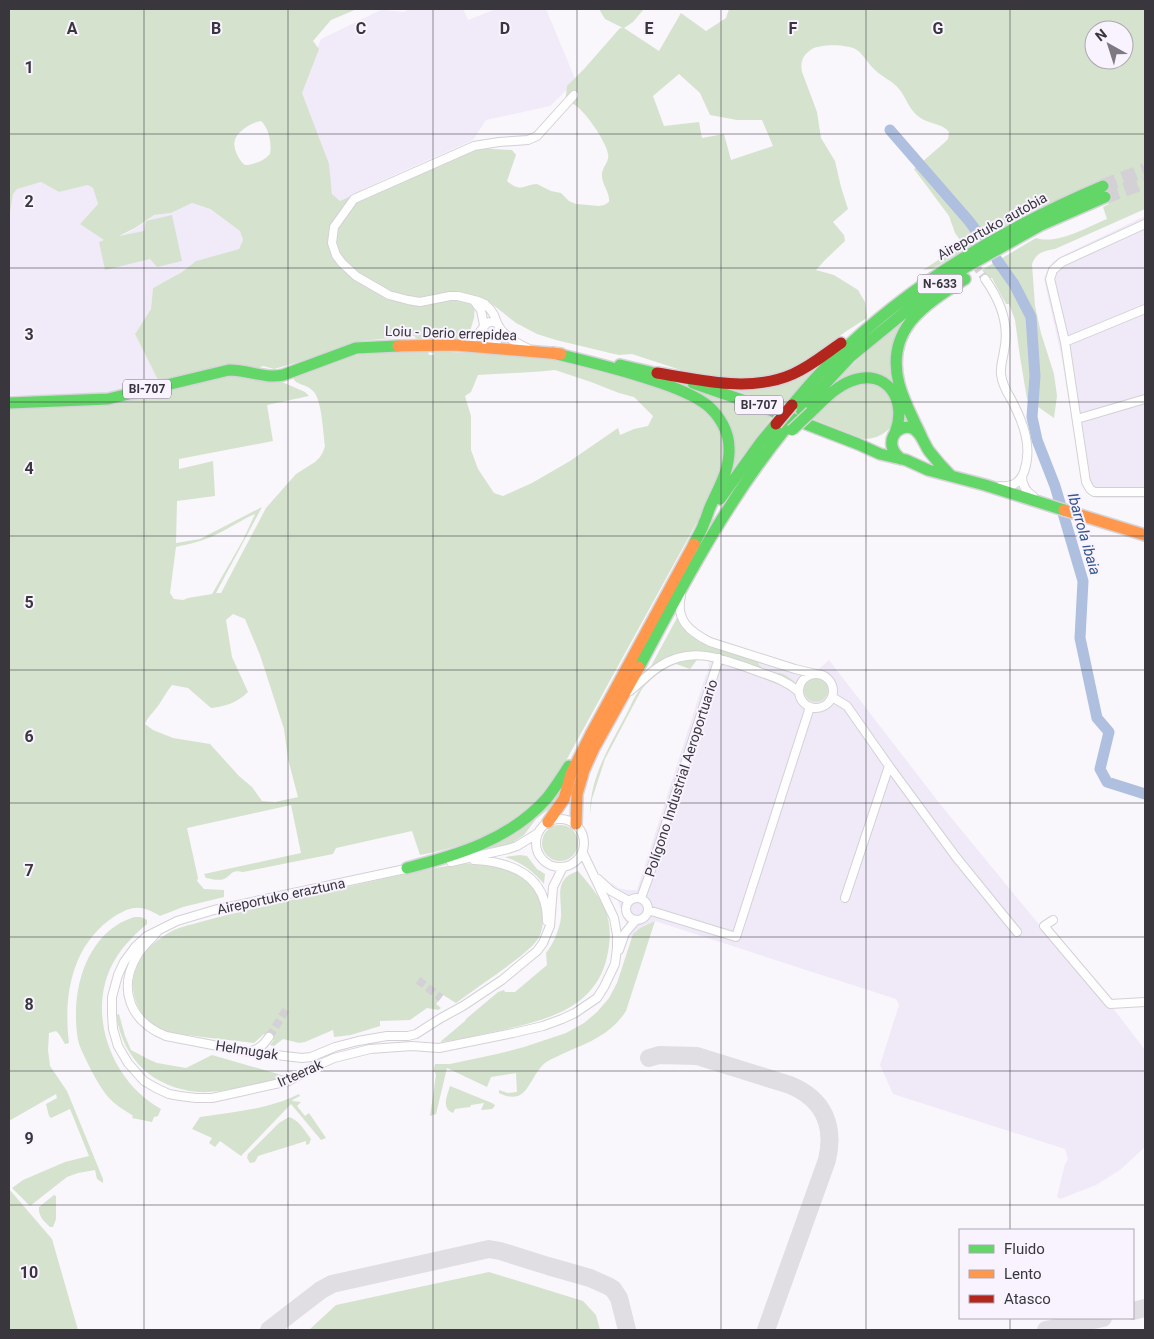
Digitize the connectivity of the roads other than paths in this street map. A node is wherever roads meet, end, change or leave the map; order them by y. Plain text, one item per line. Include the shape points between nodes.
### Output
1 (574, 94) dead end
2 (1145, 224) edge
3 (1041, 225) junction
4 (943, 270) junction
5 (985, 279) tunnel mouth
6 (472, 300) junction
7 (1145, 309) edge
8 (498, 326) junction
9 (484, 327) junction
10 (1065, 342) junction
11 (461, 346) junction
12 (491, 348) junction
13 (533, 351) junction
14 (553, 353) junction
15 (657, 373) junction
16 (1145, 399) edge
17 (9, 402) edge
18 (801, 409) junction
19 (1078, 419) junction
20 (785, 427) junction
21 (894, 435) junction
22 (923, 440) junction
23 (858, 444) junction
24 (904, 460) junction
25 (950, 475) junction
26 (1022, 476) junction
27 (986, 485) junction
28 (1145, 492) edge
29 (1057, 508) junction
30 (709, 528) junction
31 (1145, 535) edge
32 (685, 582) junction
33 (719, 658) junction
34 (816, 674) junction
35 (799, 692) junction
36 (832, 697) junction
37 (621, 699) junction
38 (810, 707) junction
39 (592, 732) junction
40 (888, 766) junction
41 (548, 822) junction
42 (576, 824) junction
43 (538, 833) junction
44 (583, 853) junction
45 (464, 859) junction
46 (562, 867) junction
47 (407, 868) junction
48 (590, 870) junction
49 (641, 898) junction
50 (845, 898) dead end
51 (629, 901) junction
52 (648, 910) junction
53 (636, 920) junction
54 (1053, 920) dead end
55 (158, 931) junction
56 (1017, 932) dead end
57 (547, 936) junction
58 (615, 964) junction
59 (1145, 1002) edge
60 (269, 1037) tunnel mouth
61 (249, 1052) junction

1 - 6 street via 537,136 528,140 474,146 354,198 334,227 332,243 342,263 356,276 389,294 420,302 450,296
2 - 10 street via 1062,262 1053,270 1050,279
3 - 4 main road, Aireportuko autobia / N-633 via 1104,192 1080,195 1025,222
3 - 18 main road, Aireportuko autobia / N-633 via 938,285 850,358
3 - 22 main road via 934,300 903,332 895,361 896,372
4 - 15 main road via 887,305 810,365 781,378 733,384
4 - 18 main road, Aireportuko autobia / N-633 via 841,352
5 - 26 street via 1004,318 1006,334 1000,374 1022,421 1027,441 1026,466
6 - 8 street via 485,304
6 - 9 street via 481,310
7 - 10 street
8 - 9 street via 488,322
8 - 12 street via 499,339
8 - 13 street
9 - 11 street
9 - 12 street
10 - 19 street
11 - 12 main road, Loiu - Derio errepidea / BI-707
11 - 17 main road, Loiu - Derio errepidea / BI-707 via 371,346 356,348 272,377 229,370 108,399
12 - 13 main road, Loiu - Derio errepidea / BI-707
13 - 14 main road, Loiu - Derio errepidea / BI-707
14 - 15 main road, Loiu - Derio errepidea / BI-707
14 - 30 main road via 682,390 700,400 720,419 727,432 730,456 706,513
15 - 23 main road, Loiu - Derio errepidea / BI-707 via 724,393
16 - 19 street
18 - 20 main road, Aireportuko autobia / N-633, bridge
18 - 20 main road, bridge
18 - 21 main road via 849,382 860,378 879,380 887,385 899,403
19 - 28 street via 1086,482 1090,489 1094,492
20 - 30 main road, Aireportuko autobia / N-633
20 - 30 main road, Aireportuko autobia / N-633 via 736,476
21 - 22 main road, BI-707 via 903,428 912,429
21 - 23 main road, BI-707 via 879,443
21 - 24 main road via 892,450
22 - 24 main road via 919,455
22 - 25 main road
23 - 24 main road, BI-707
24 - 25 main road, BI-707
25 - 27 main road, BI-707
26 - 27 street via 1018,483 1010,486
26 - 29 street via 1026,491
27 - 29 main road
29 - 31 main road
30 - 32 main road
30 - 39 main road
32 - 34 street via 681,614 691,632 710,642
32 - 37 main road
33 - 35 street via 784,681
33 - 37 street via 695,655 674,660 660,666
33 - 49 street, Polígono Industrial Aeroportuario
34 - 35 street via 804,678
34 - 36 street via 830,681 834,691
35 - 38 street via 802,701
36 - 38 street via 821,707
36 - 40 street via 846,706
37 - 42 main road via 582,774 576,798
38 - 52 street via 736,937
39 - 41 main road via 571,774 564,799
39 - 47 main road via 546,799 517,824 476,847
40 - 50 street
40 - 56 street
41 - 42 street via 565,819
41 - 43 street
42 - 44 street via 583,834
43 - 45 street, Aireportuko eraztuna via 517,846
43 - 46 street via 536,845 540,857 550,865
44 - 46 street via 571,865
44 - 48 street
45 - 47 street, Aireportuko eraztuna
45 - 57 street via 510,866 534,882 546,906
46 - 57 street via 553,888
47 - 55 street, Aireportuko eraztuna via 214,910 177,921
48 - 51 street via 604,886
48 - 58 street via 614,918 617,935
49 - 51 street
49 - 52 street via 647,903
51 - 53 street via 626,912
52 - 53 street via 644,918
53 - 58 street via 625,934
54 - 59 street via 1044,926 1110,1004
55 - 58 street, Irteerak via 135,947 118,976 112,997 113,1029 118,1046 144,1081 169,1094 196,1098 212,1098 289,1081 334,1058 370,1049 439,1048 543,1026 575,1013 597,998
55 - 61 street, Helmugak via 138,954 128,976 129,998 138,1018 155,1032 166,1036
57 - 61 street, Helmugak via 537,952 502,980 413,1035 358,1041 307,1058
60 - 61 street via 259,1048

